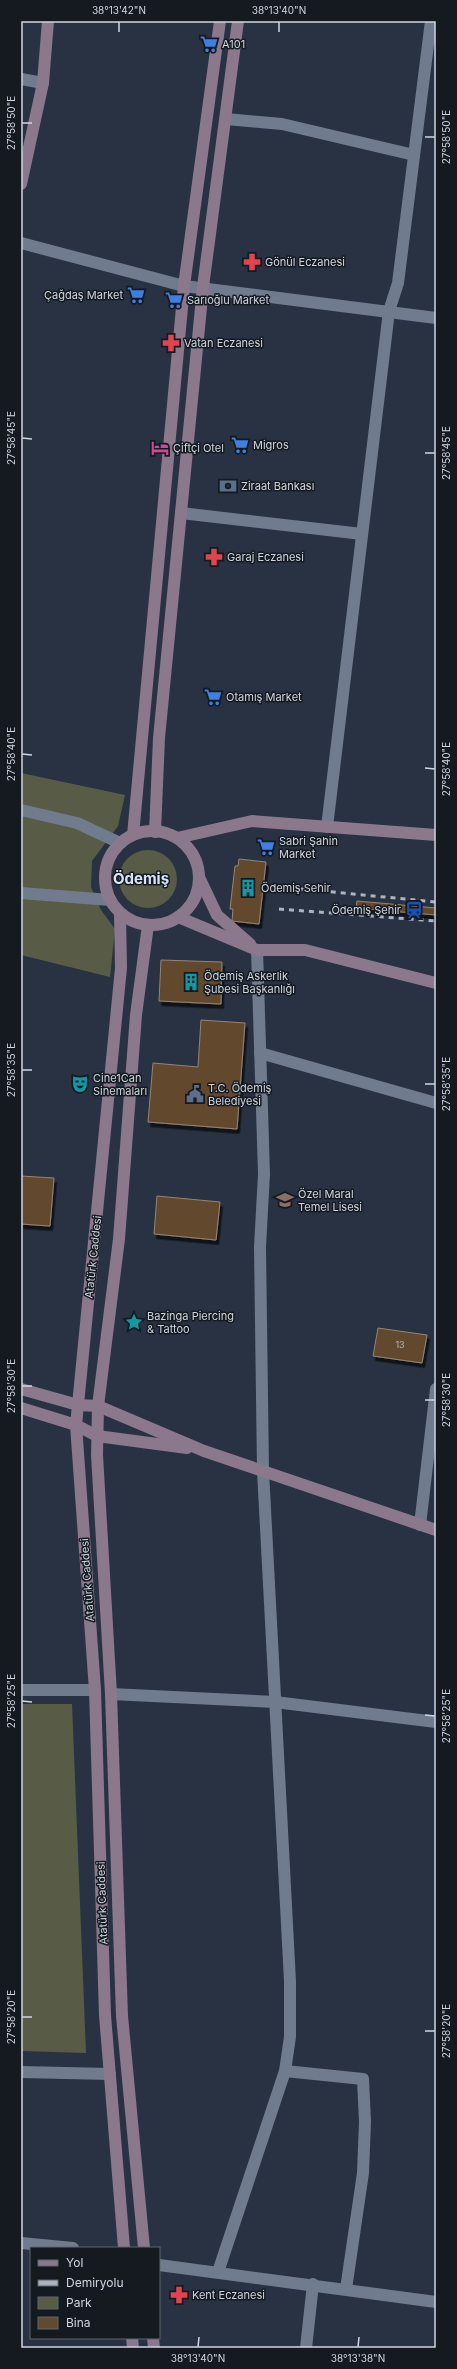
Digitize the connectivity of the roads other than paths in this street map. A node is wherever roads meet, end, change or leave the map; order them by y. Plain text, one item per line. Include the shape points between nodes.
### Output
1 (48, 21) edge
2 (220, 21) edge
3 (238, 21) edge
4 (431, 21) edge
5 (21, 79) edge
6 (43, 83) junction
7 (226, 119) junction
8 (414, 154) junction
9 (21, 184) edge
10 (21, 243) edge
11 (184, 286) junction
12 (203, 287) junction
13 (390, 311) junction
14 (436, 318) edge
15 (181, 513) junction
16 (362, 534) junction
17 (21, 810) edge
18 (327, 827) junction
19 (155, 832) junction
20 (133, 835) junction
21 (436, 835) edge
22 (177, 838) junction
23 (120, 843) junction
24 (199, 877) junction
25 (21, 893) edge
26 (110, 900) junction
27 (120, 913) junction
28 (178, 917) junction
29 (148, 925) junction
30 (257, 950) junction
31 (436, 984) edge
32 (260, 1053) junction
33 (436, 1103) edge
34 (436, 1388) edge
35 (21, 1389) edge
36 (78, 1405) junction
37 (98, 1406) junction
38 (21, 1408) edge
39 (76, 1425) junction
40 (98, 1436) junction
41 (204, 1451) junction
42 (262, 1471) junction
43 (420, 1525) junction
44 (436, 1530) edge
45 (21, 1690) edge
46 (95, 1690) junction
47 (111, 1694) junction
48 (275, 1702) junction
49 (436, 1722) edge
50 (285, 2071) junction
51 (21, 2072) edge
52 (110, 2074) junction
53 (21, 2243) edge
54 (63, 2247) edge
55 (124, 2247) edge
56 (144, 2247) edge
57 (160, 2265) edge
58 (218, 2272) junction
59 (313, 2284) junction
60 (346, 2289) junction
61 (436, 2302) edge
62 (306, 2348) edge

1 - 6 main road
2 - 11 main road
3 - 7 main road
4 - 8 street
5 - 6 street
6 - 9 main road
7 - 8 street via 282,124
7 - 12 main road
8 - 13 street via 398,283
10 - 11 street
11 - 12 street
11 - 20 main road
12 - 13 street
12 - 15 main road
13 - 14 street
13 - 16 street
15 - 16 street
15 - 19 main road via 159,738
16 - 18 street
17 - 23 street via 77,823
18 - 21 main road
18 - 22 main road via 252,821
19 - 20 main road
19 - 22 main road via 163,832
20 - 23 main road
22 - 24 main road via 189,848 196,862
23 - 26 main road via 111,855 106,870 106,886
24 - 28 main road via 197,892 189,906
24 - 30 main road via 217,915
25 - 26 street
26 - 27 main road
27 - 29 main road via 133,921
27 - 36 main road, Atatürk Caddesi via 121,968
28 - 29 main road via 164,924
28 - 30 main road
29 - 37 main road, Atatürk Caddesi via 136,1015 119,1239
30 - 31 main road via 305,950
30 - 32 street
32 - 33 street
32 - 42 street via 264,1174 260,1247
34 - 43 street
35 - 36 main road
36 - 37 main road
36 - 39 main road, Atatürk Caddesi
37 - 40 main road, Atatürk Caddesi
37 - 41 main road
38 - 39 main road
39 - 40 main road
39 - 46 main road, Atatürk Caddesi
40 - 41 main road
40 - 47 main road, Atatürk Caddesi
41 - 42 main road
42 - 43 main road
42 - 48 street
43 - 44 main road
45 - 46 street
46 - 52 main road, Atatürk Caddesi via 105,2016
47 - 48 street
47 - 56 main road, Atatürk Caddesi via 122,2016
48 - 49 street
48 - 50 street via 290,1981 290,2037
50 - 58 street
50 - 60 street via 364,2079 363,2173
51 - 52 street
52 - 55 main road, Atatürk Caddesi
53 - 54 street
57 - 58 street
58 - 59 street
59 - 60 street
59 - 62 street
60 - 61 street

